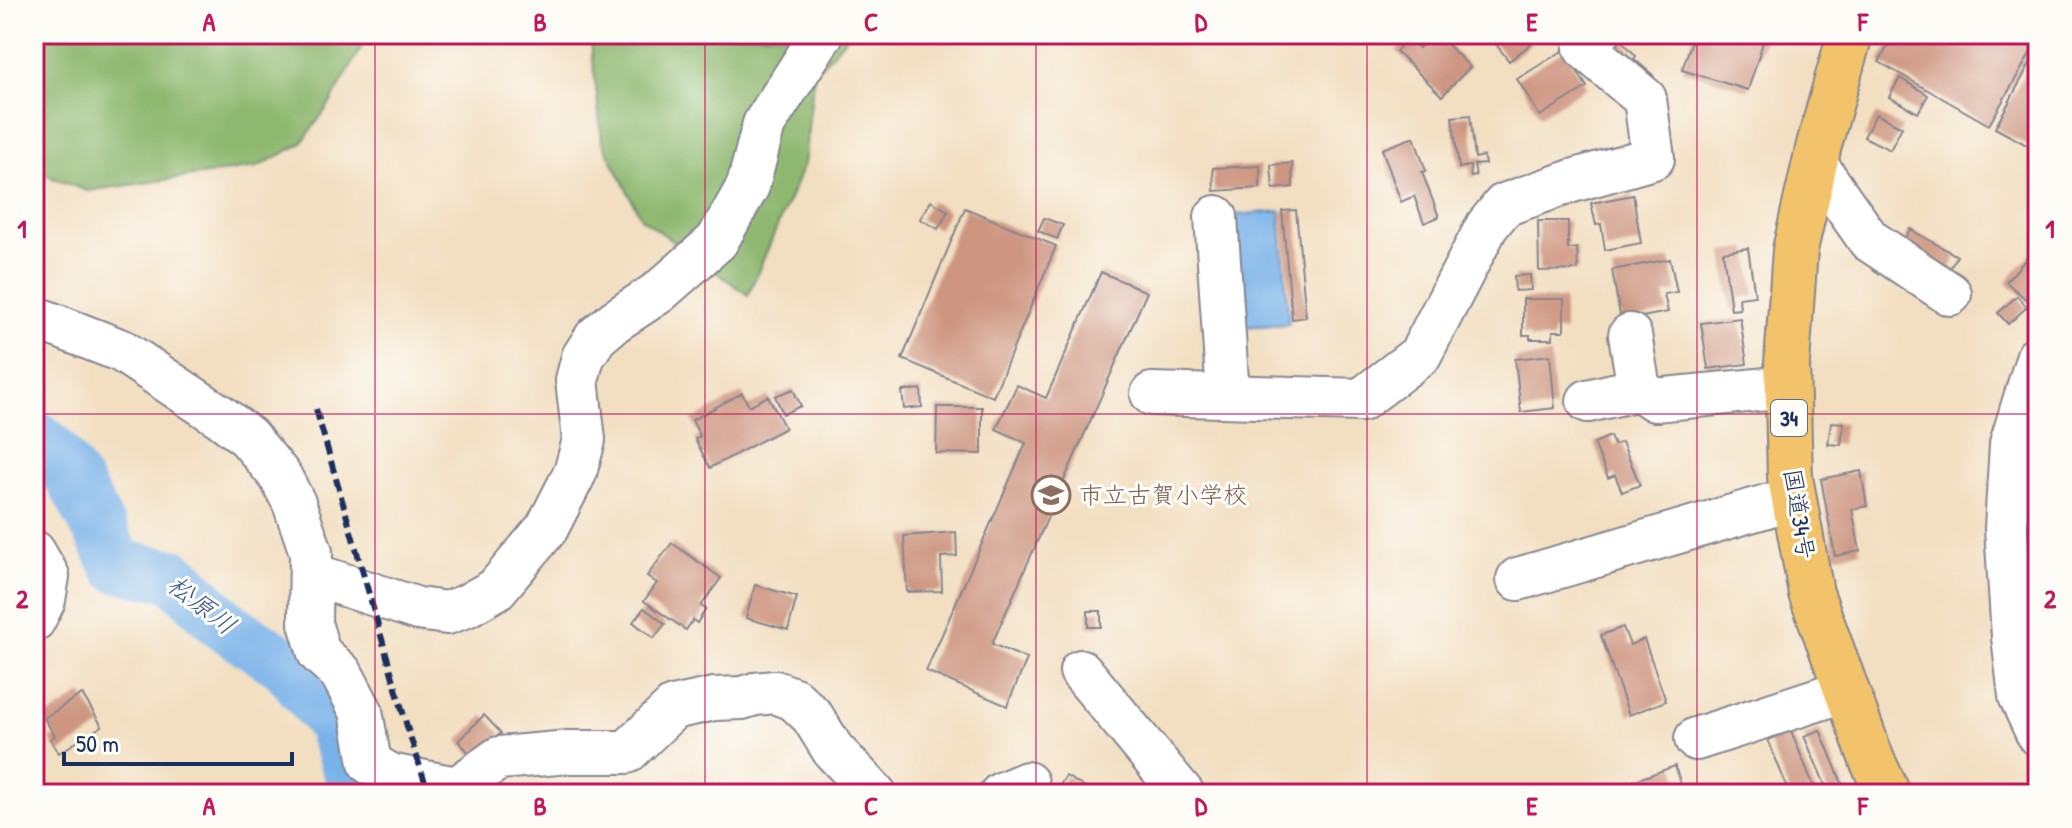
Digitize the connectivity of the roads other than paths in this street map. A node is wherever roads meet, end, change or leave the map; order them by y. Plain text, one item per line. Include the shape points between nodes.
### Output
1 (822, 34) edge
2 (1598, 34) edge
3 (1850, 34) edge
4 (1815, 163) junction
5 (1216, 217) dead end
6 (1950, 294) dead end
7 (34, 317) edge
8 (1630, 335) dead end
9 (2038, 356) edge
10 (1788, 387) junction
11 (1639, 389) junction
12 (1152, 394) dead end
13 (1228, 396) junction
14 (1588, 401) dead end
15 (1794, 498) junction
16 (34, 552) edge
17 (311, 574) junction
18 (1518, 579) dead end
19 (34, 620) edge
20 (1081, 671) dead end
21 (1847, 690) junction
22 (2038, 735) edge
23 (1696, 739) dead end
24 (1882, 792) edge
25 (875, 794) edge
26 (1183, 794) edge

1 - 17 street via 764,124 748,186 717,241 596,337 583,357 577,380 584,440 575,473 547,528 496,589 447,613 418,609
2 - 13 street via 1585,48 1645,99 1653,158 1504,205 1487,226 1420,355 1361,400
3 - 4 highway, 国道34号 / 34
4 - 6 street via 1869,240
4 - 10 highway, 国道34号 / 34 via 1795,250
5 - 13 street
7 - 17 street via 122,351 248,437 294,503 311,552
8 - 11 street
9 - 22 street via 2011,444 2006,528 2020,696
10 - 11 street via 1655,400
10 - 15 highway, 国道34号 / 34
11 - 14 street
12 - 13 street
15 - 18 street
15 - 21 highway, 国道34号 / 34 via 1811,593
16 - 19 street via 48,576
17 - 25 street via 310,623 319,653 341,673 361,711 370,763 390,775 457,788 499,758 627,752 673,708 775,692 794,699 812,716 833,750
20 - 26 street
21 - 23 street
21 - 24 highway, 国道34号 / 34

